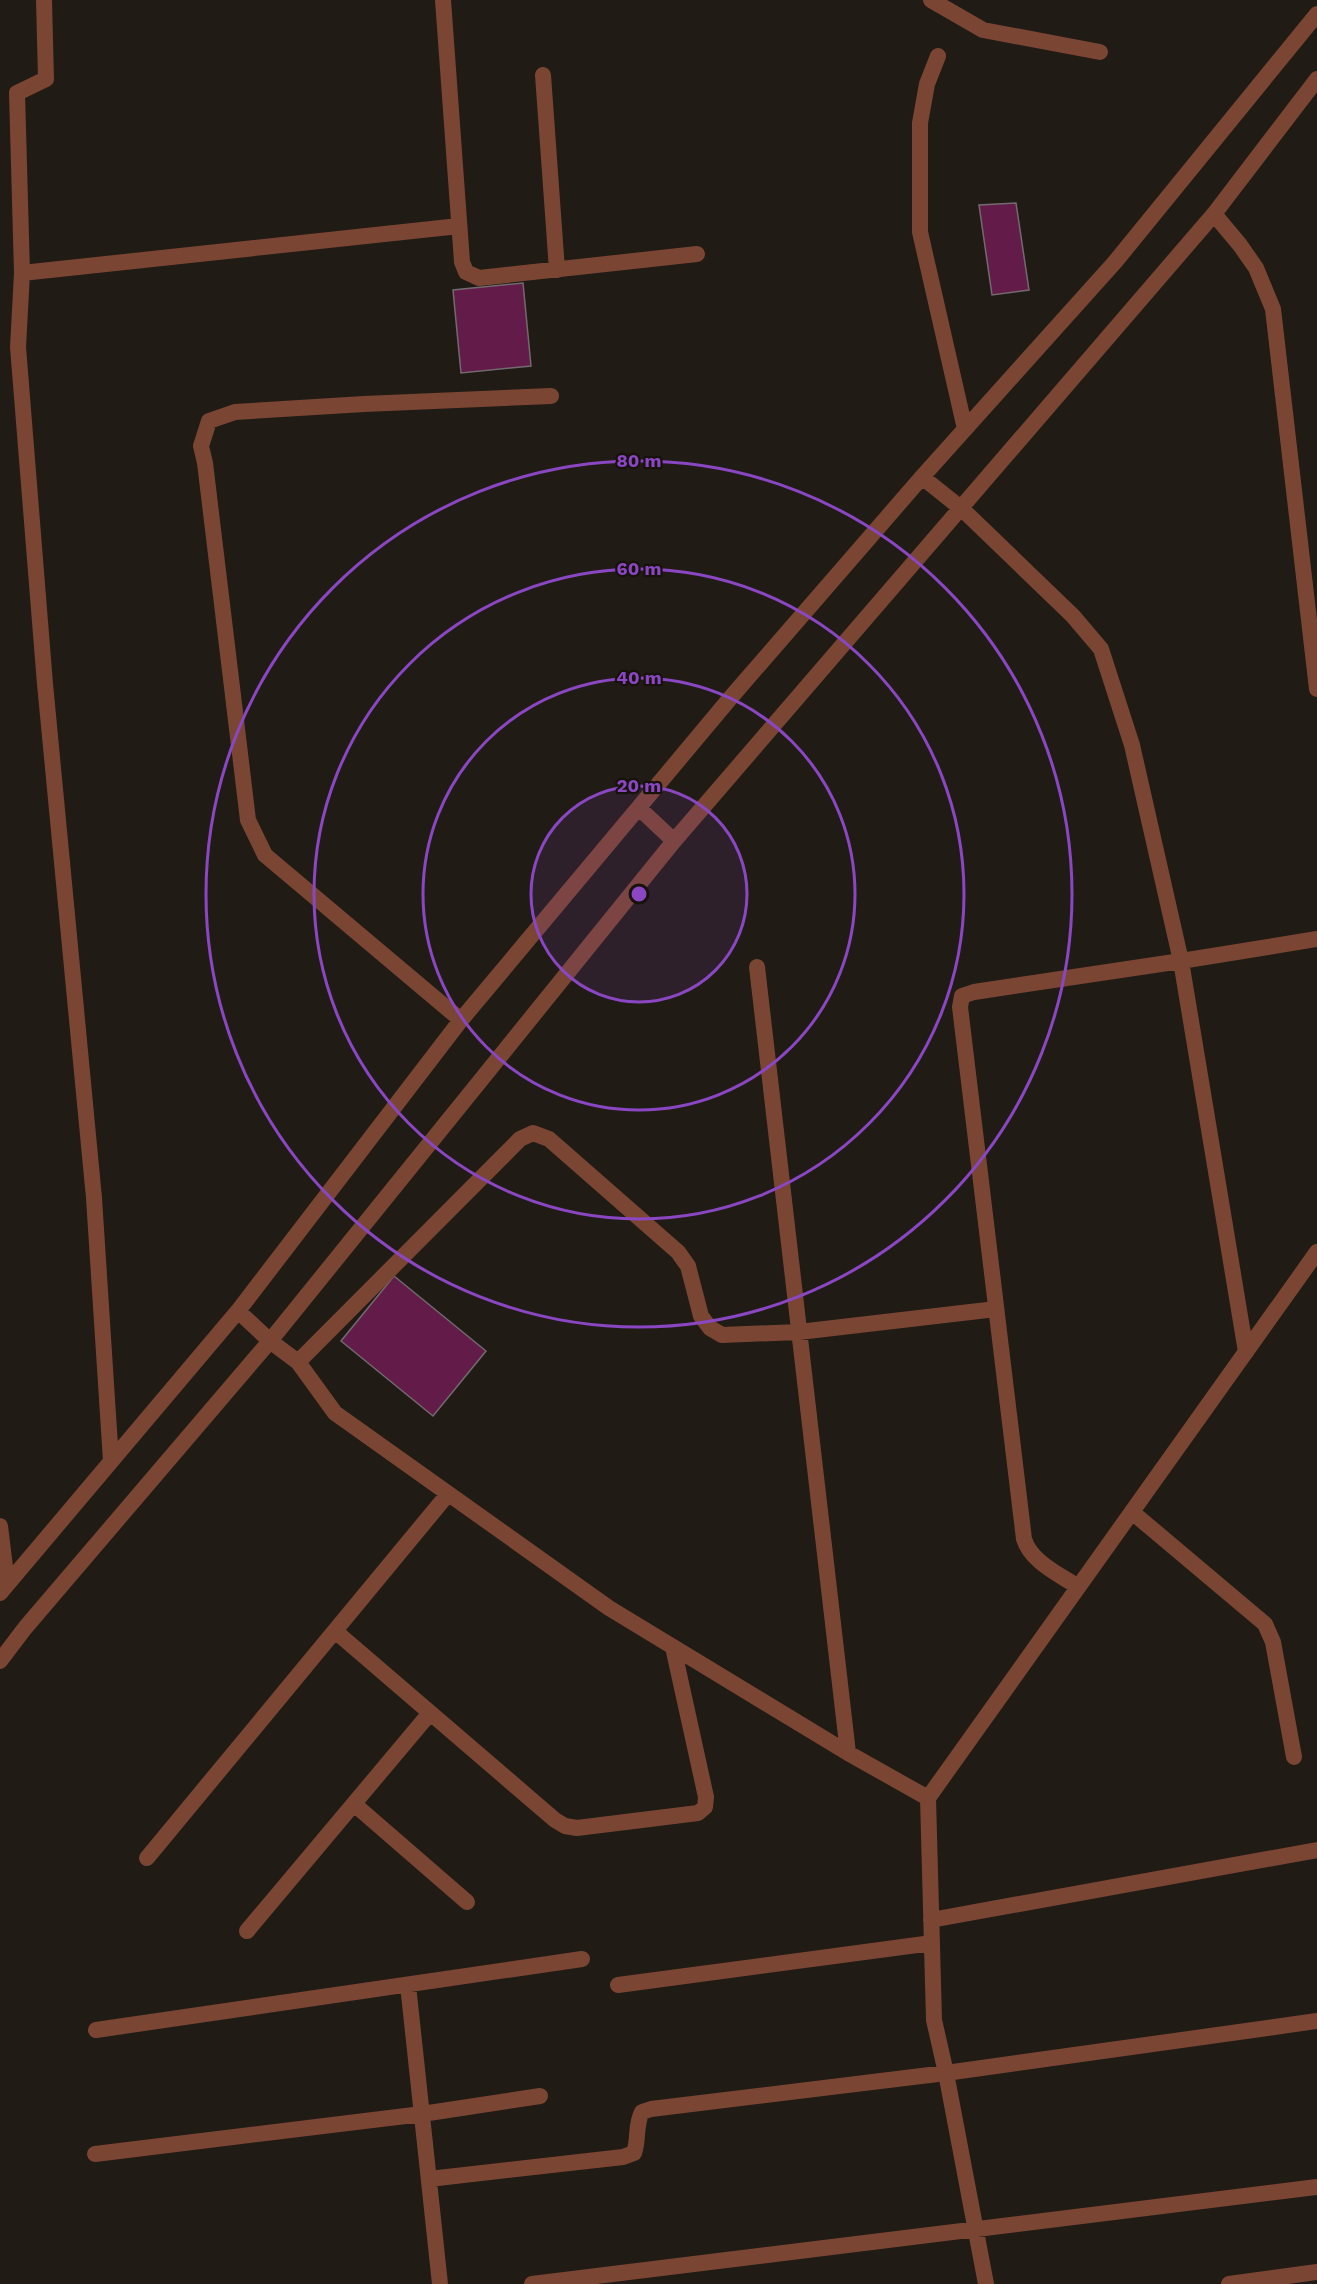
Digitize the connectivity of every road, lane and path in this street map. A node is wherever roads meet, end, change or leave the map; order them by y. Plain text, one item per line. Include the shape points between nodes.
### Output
1 (44, 0) edge
2 (443, 0) edge
3 (931, 0) edge
4 (1317, 14) edge
5 (1100, 52) dead end
6 (938, 57) dead end
7 (543, 75) dead end
8 (1317, 80) edge
9 (1214, 214) junction
10 (459, 226) junction
11 (697, 254) dead end
12 (557, 270) junction
13 (22, 273) junction
14 (551, 396) dead end
15 (965, 429) junction
16 (922, 477) junction
17 (962, 509) junction
18 (1317, 689) edge
19 (639, 808) junction
20 (674, 841) junction
21 (1317, 939) edge
22 (1181, 961) junction
23 (756, 967) dead end
24 (461, 1020) junction
25 (1317, 1252) edge
26 (996, 1309) junction
27 (238, 1311) junction
28 (799, 1332) junction
29 (270, 1341) junction
30 (1246, 1352) junction
31 (298, 1362) junction
32 (111, 1461) junction
33 (448, 1494) junction
34 (1132, 1512) junction
35 (0, 1526) edge
36 (1078, 1587) junction
37 (4, 1589) edge
38 (335, 1631) junction
39 (673, 1647) junction
40 (0, 1661) edge
41 (430, 1713) junction
42 (848, 1753) junction
43 (1294, 1757) dead end
44 (928, 1798) junction
45 (354, 1804) junction
46 (1317, 1850) edge
47 (147, 1857) dead end
48 (467, 1902) dead end
49 (931, 1920) junction
50 (247, 1931) dead end
51 (932, 1943) junction
52 (582, 1959) dead end
53 (408, 1985) junction
54 (618, 1986) dead end
55 (1317, 2021) edge
56 (96, 2030) dead end
57 (946, 2073) junction
58 (540, 2096) dead end
59 (422, 2114) junction
60 (95, 2154) dead end
61 (429, 2179) junction
62 (1317, 2187) edge
63 (976, 2229) junction
64 (1317, 2272) edge
65 (440, 2284) edge
66 (532, 2284) edge
67 (986, 2284) edge
68 (1229, 2284) edge

1 - 13 street via 46,79 17,93
2 - 10 street
3 - 5 street via 983,30
4 - 15 street via 1114,262
6 - 15 street via 927,84 920,123 920,232
7 - 12 street
8 - 9 street
9 - 17 street
9 - 18 street via 1256,268 1273,309
10 - 12 street via 462,262 466,272 479,278
10 - 13 street
11 - 12 street
13 - 32 street via 18,347 44,673 94,1198
14 - 24 street via 235,412 209,421 201,446 248,820 265,855
15 - 16 street
16 - 17 street
16 - 19 street
17 - 20 street
17 - 22 street via 1073,616 1101,649 1132,745
19 - 20 street
19 - 24 street
20 - 29 street
21 - 22 street
22 - 26 street via 962,996 960,1007
22 - 30 street
23 - 28 street
24 - 27 street
25 - 30 street
26 - 28 street
26 - 36 street via 1024,1539 1034,1557
27 - 29 street
27 - 32 street
28 - 31 street via 722,1335 710,1328 701,1316 688,1266 678,1252 549,1138 533,1133 520,1139
28 - 42 street
29 - 31 street
29 - 40 street
30 - 34 street
31 - 33 street via 335,1413
32 - 37 street
33 - 38 street
33 - 39 street via 609,1608
34 - 36 street
34 - 43 street via 1265,1624 1273,1642
35 - 37 street
36 - 44 street
38 - 41 street
38 - 47 street
39 - 41 street via 706,1797 705,1807 698,1813 577,1828 565,1826
39 - 42 street
41 - 45 street
42 - 44 street
44 - 49 street
45 - 48 street
45 - 50 street
46 - 49 street
49 - 51 street
51 - 54 street
51 - 57 street via 934,2020
52 - 53 street
53 - 56 street
53 - 59 street
55 - 57 street
57 - 61 street via 651,2109 642,2112 637,2121 634,2153 623,2157
57 - 63 street
58 - 59 street
59 - 60 street
59 - 61 street
61 - 65 street
62 - 63 street
63 - 66 street
63 - 67 street
64 - 68 street

